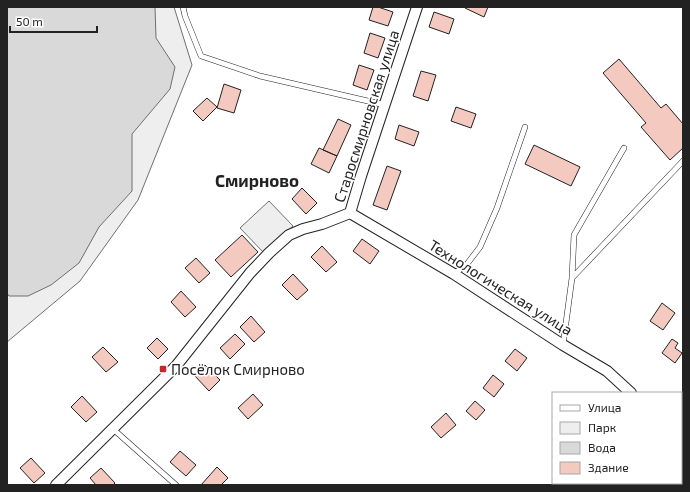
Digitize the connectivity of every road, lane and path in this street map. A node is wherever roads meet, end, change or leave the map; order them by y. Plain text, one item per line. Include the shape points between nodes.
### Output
1 (184, 7) edge
2 (417, 7) edge
3 (385, 105) junction
4 (525, 127) dead end
5 (624, 148) dead end
6 (683, 161) edge
7 (350, 213) junction
8 (454, 274) junction
9 (572, 278) junction
10 (563, 345) junction
11 (630, 392) edge
12 (113, 429) junction
13 (56, 485) edge
14 (176, 485) edge

1 - 3 lane via 185,16 201,56 260,76
2 - 3 street, Старосмирновская улица
3 - 7 street, Старосмирновская улица
4 - 8 lane via 497,208 480,247 467,264
5 - 9 lane via 574,235
6 - 9 lane
7 - 8 street, Технологическая улица
7 - 12 street, Старосмирновская улица via 289,235 270,252 250,273 176,366
8 - 10 street, Технологическая улица
9 - 10 lane
10 - 11 street, Технологическая улица via 607,371
12 - 13 street, Старосмирновская улица
12 - 14 lane

